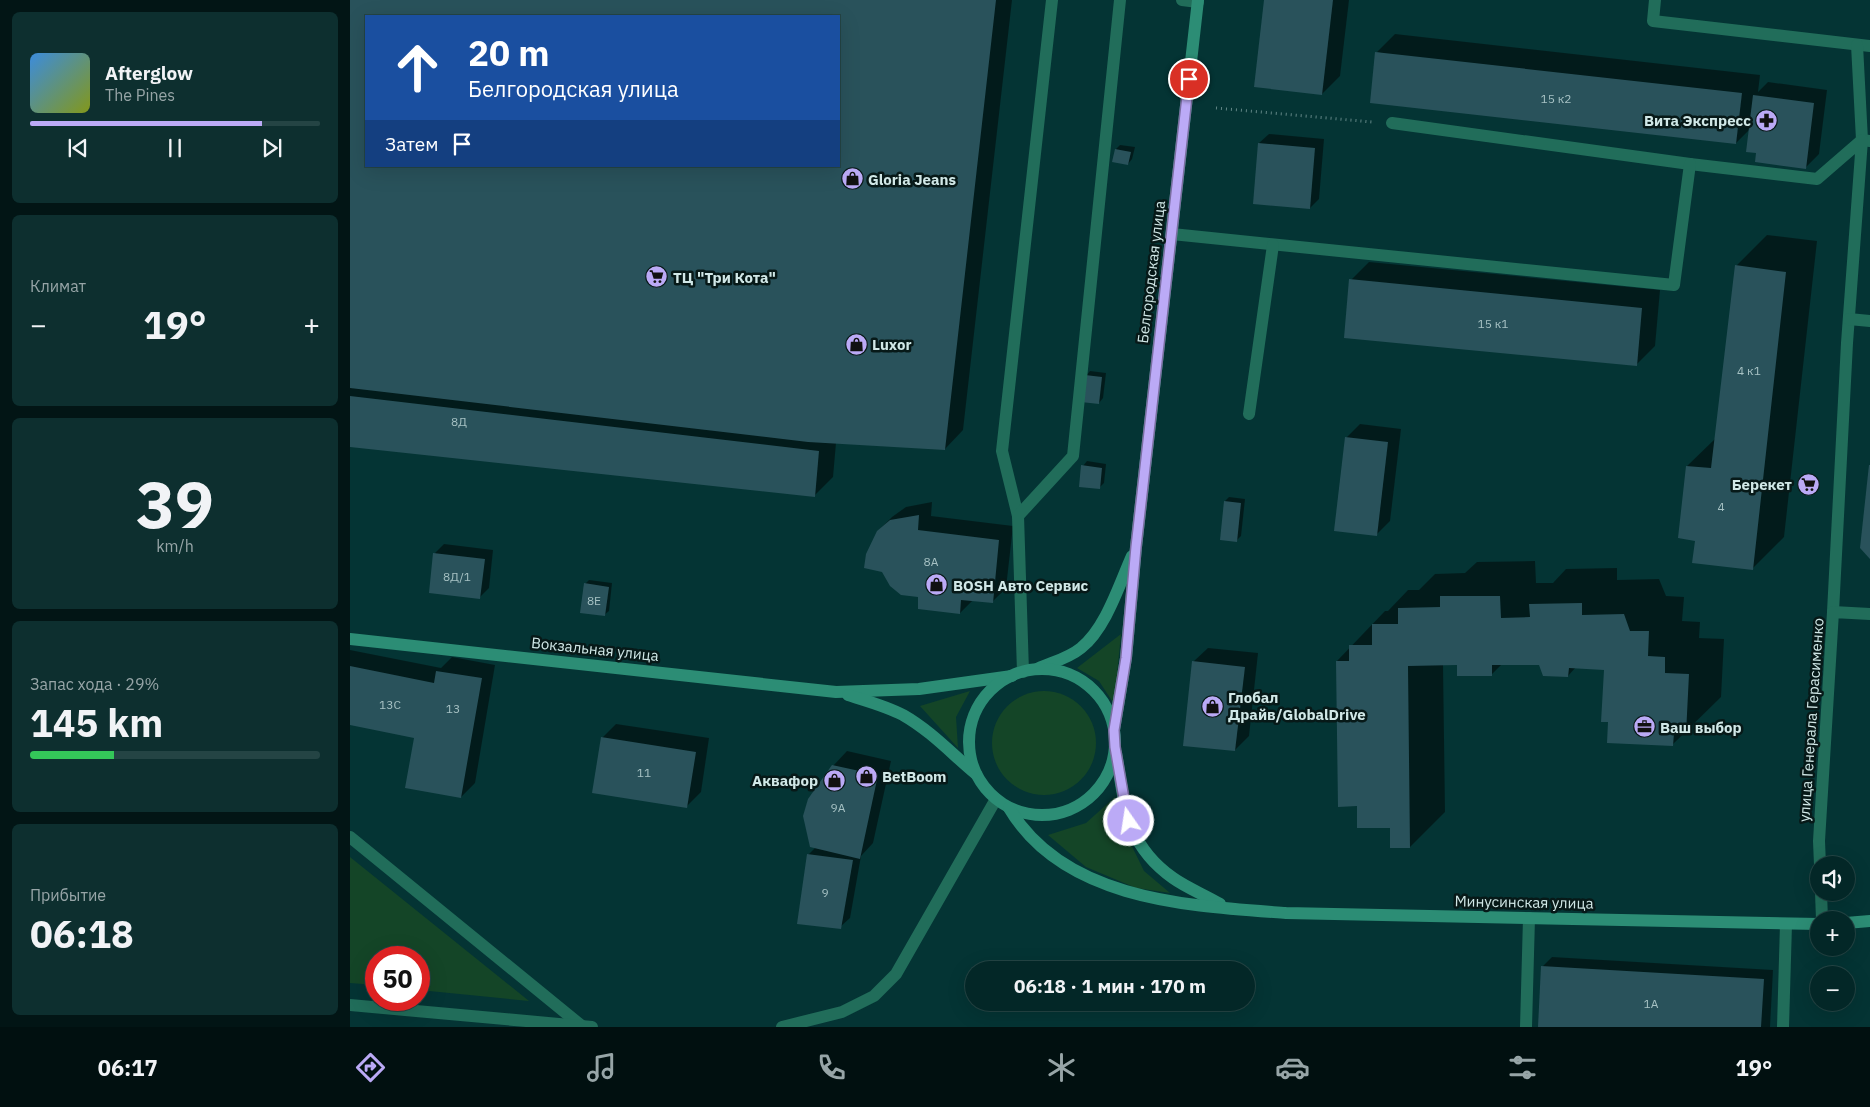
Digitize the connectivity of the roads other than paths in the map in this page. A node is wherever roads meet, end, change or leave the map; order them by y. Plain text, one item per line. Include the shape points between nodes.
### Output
1 (1052, 0) edge
2 (1120, 0) edge
3 (1182, 0) edge
4 (1655, 0) edge
5 (1198, 1) edge
6 (1864, 46) edge
7 (1392, 123) road end
8 (1866, 140) edge
9 (1690, 164) junction
10 (1172, 234) junction
11 (1273, 245) junction
12 (1849, 319) junction
13 (1870, 321) edge
14 (1249, 414) dead end
15 (1018, 516) junction
16 (1136, 547) junction
17 (1833, 612) junction
18 (1870, 614) edge
19 (350, 639) edge
20 (1023, 673) junction
21 (836, 692) junction
22 (1114, 730) junction
23 (1115, 747) junction
24 (976, 774) junction
25 (996, 799) junction
26 (1009, 808) junction
27 (350, 837) edge
28 (1820, 856) edge
29 (1229, 909) junction
30 (1530, 918) junction
31 (1870, 921) edge
32 (1855, 922) edge
33 (1786, 924) junction
34 (1810, 924) edge
35 (350, 1005) edge
36 (583, 1027) edge
37 (592, 1027) edge
38 (782, 1027) edge
39 (1526, 1027) edge
40 (1783, 1027) edge

1 - 15 street via 1002,451
2 - 15 street via 1073,456
3 - 5 street
4 - 6 street via 1653,21
5 - 10 main road, Белгородская улица
6 - 8 street
7 - 9 street
8 - 9 street via 1818,179
8 - 12 street
9 - 11 street via 1674,285
10 - 11 street
10 - 16 main road, Белгородская улица
11 - 14 street
12 - 13 street
12 - 17 street
15 - 20 street
16 - 20 main road, Белгородская улица via 1096,632 1068,656
16 - 22 main road, Белгородская улица via 1126,658
17 - 18 street, улица Генерала Герасименко
17 - 28 street, улица Генерала Герасименко
19 - 21 main road, Вокзальная улица
20 - 21 main road, Вокзальная улица via 919,689
20 - 22 main road via 1064,672 1085,684 1102,700
20 - 24 main road via 997,685 976,710 969,742
21 - 24 main road, Вокзальная улица via 902,715 922,727
22 - 23 main road
23 - 26 main road via 1104,781 1078,806 1044,816
23 - 29 main road, Минусинская улица via 1126,810 1141,847 1152,862 1174,879
24 - 25 main road
25 - 26 main road
25 - 38 street via 896,974 874,996 842,1012
26 - 29 main road, Минусинская улица via 1019,824 1046,850 1101,883 1152,898
27 - 36 street
29 - 30 main road, Минусинская улица
30 - 33 main road, Минусинская улица
30 - 39 street
31 - 32 main road
33 - 34 main road, Минусинская улица
33 - 40 street
35 - 36 street
36 - 37 street

